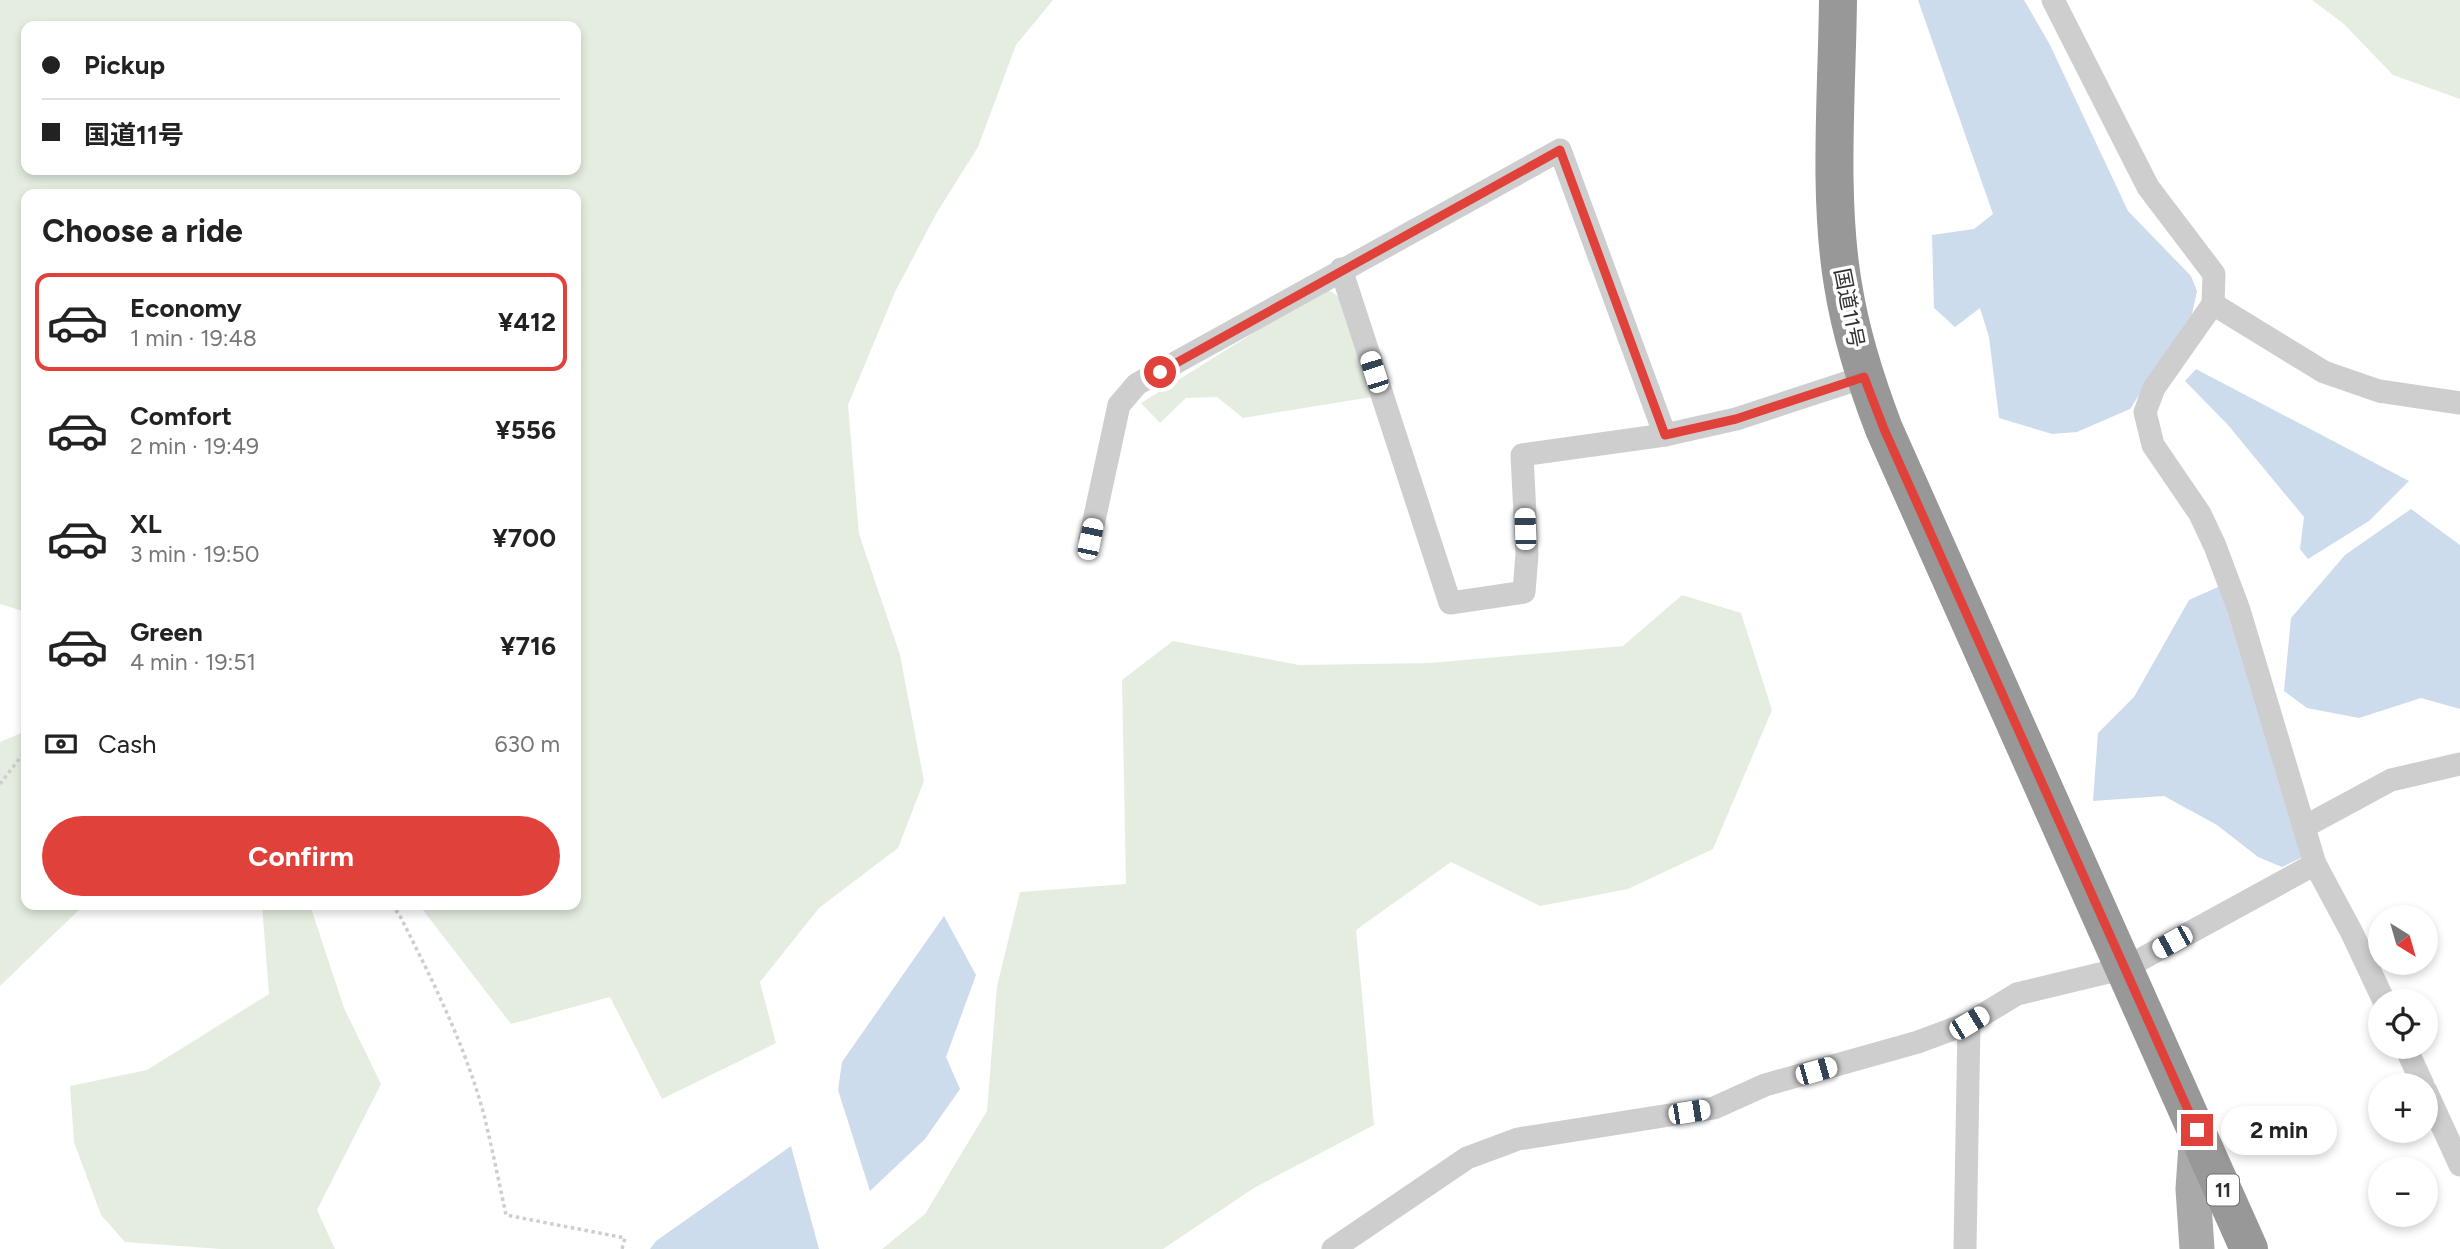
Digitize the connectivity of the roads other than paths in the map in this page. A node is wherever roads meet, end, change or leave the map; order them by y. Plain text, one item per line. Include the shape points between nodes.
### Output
1 (1838, 0) edge
2 (2053, 0) edge
3 (1341, 269) junction
4 (2213, 304) junction
5 (1864, 377) junction
6 (2460, 403) edge
7 (1665, 435) junction
8 (1090, 539) dead end
9 (2460, 764) edge
10 (2304, 827) junction
11 (2315, 864) junction
12 (2124, 968) junction
13 (2378, 989) edge
14 (1969, 1023) junction
15 (2438, 1117) edge
16 (2197, 1130) junction
17 (2460, 1164) edge
18 (1332, 1249) edge
19 (1965, 1249) edge
20 (2197, 1249) edge
21 (2249, 1249) edge

1 - 5 highway, 国道11号 / 11 via 1837,237 1842,284
2 - 4 street via 2148,187 2214,274
3 - 7 street via 1560,150
3 - 7 street via 1450,603 1524,592 1527,554 1522,455
3 - 8 street via 1138,384 1119,405
4 - 6 street via 2325,372 2379,391
4 - 10 street via 2154,388 2145,412 2153,445 2200,514 2215,546 2239,610
5 - 7 street via 1736,419
5 - 12 highway, 国道11号 / 11
9 - 10 street via 2391,780
10 - 11 street
11 - 12 street
11 - 13 street
12 - 14 street via 2017,994
12 - 16 highway, 国道11号 / 11
14 - 18 street via 1765,1085 1714,1108 1518,1139 1467,1158
14 - 19 street
15 - 17 street
16 - 20 main road via 2193,1189
16 - 21 highway, 国道11号 / 11

